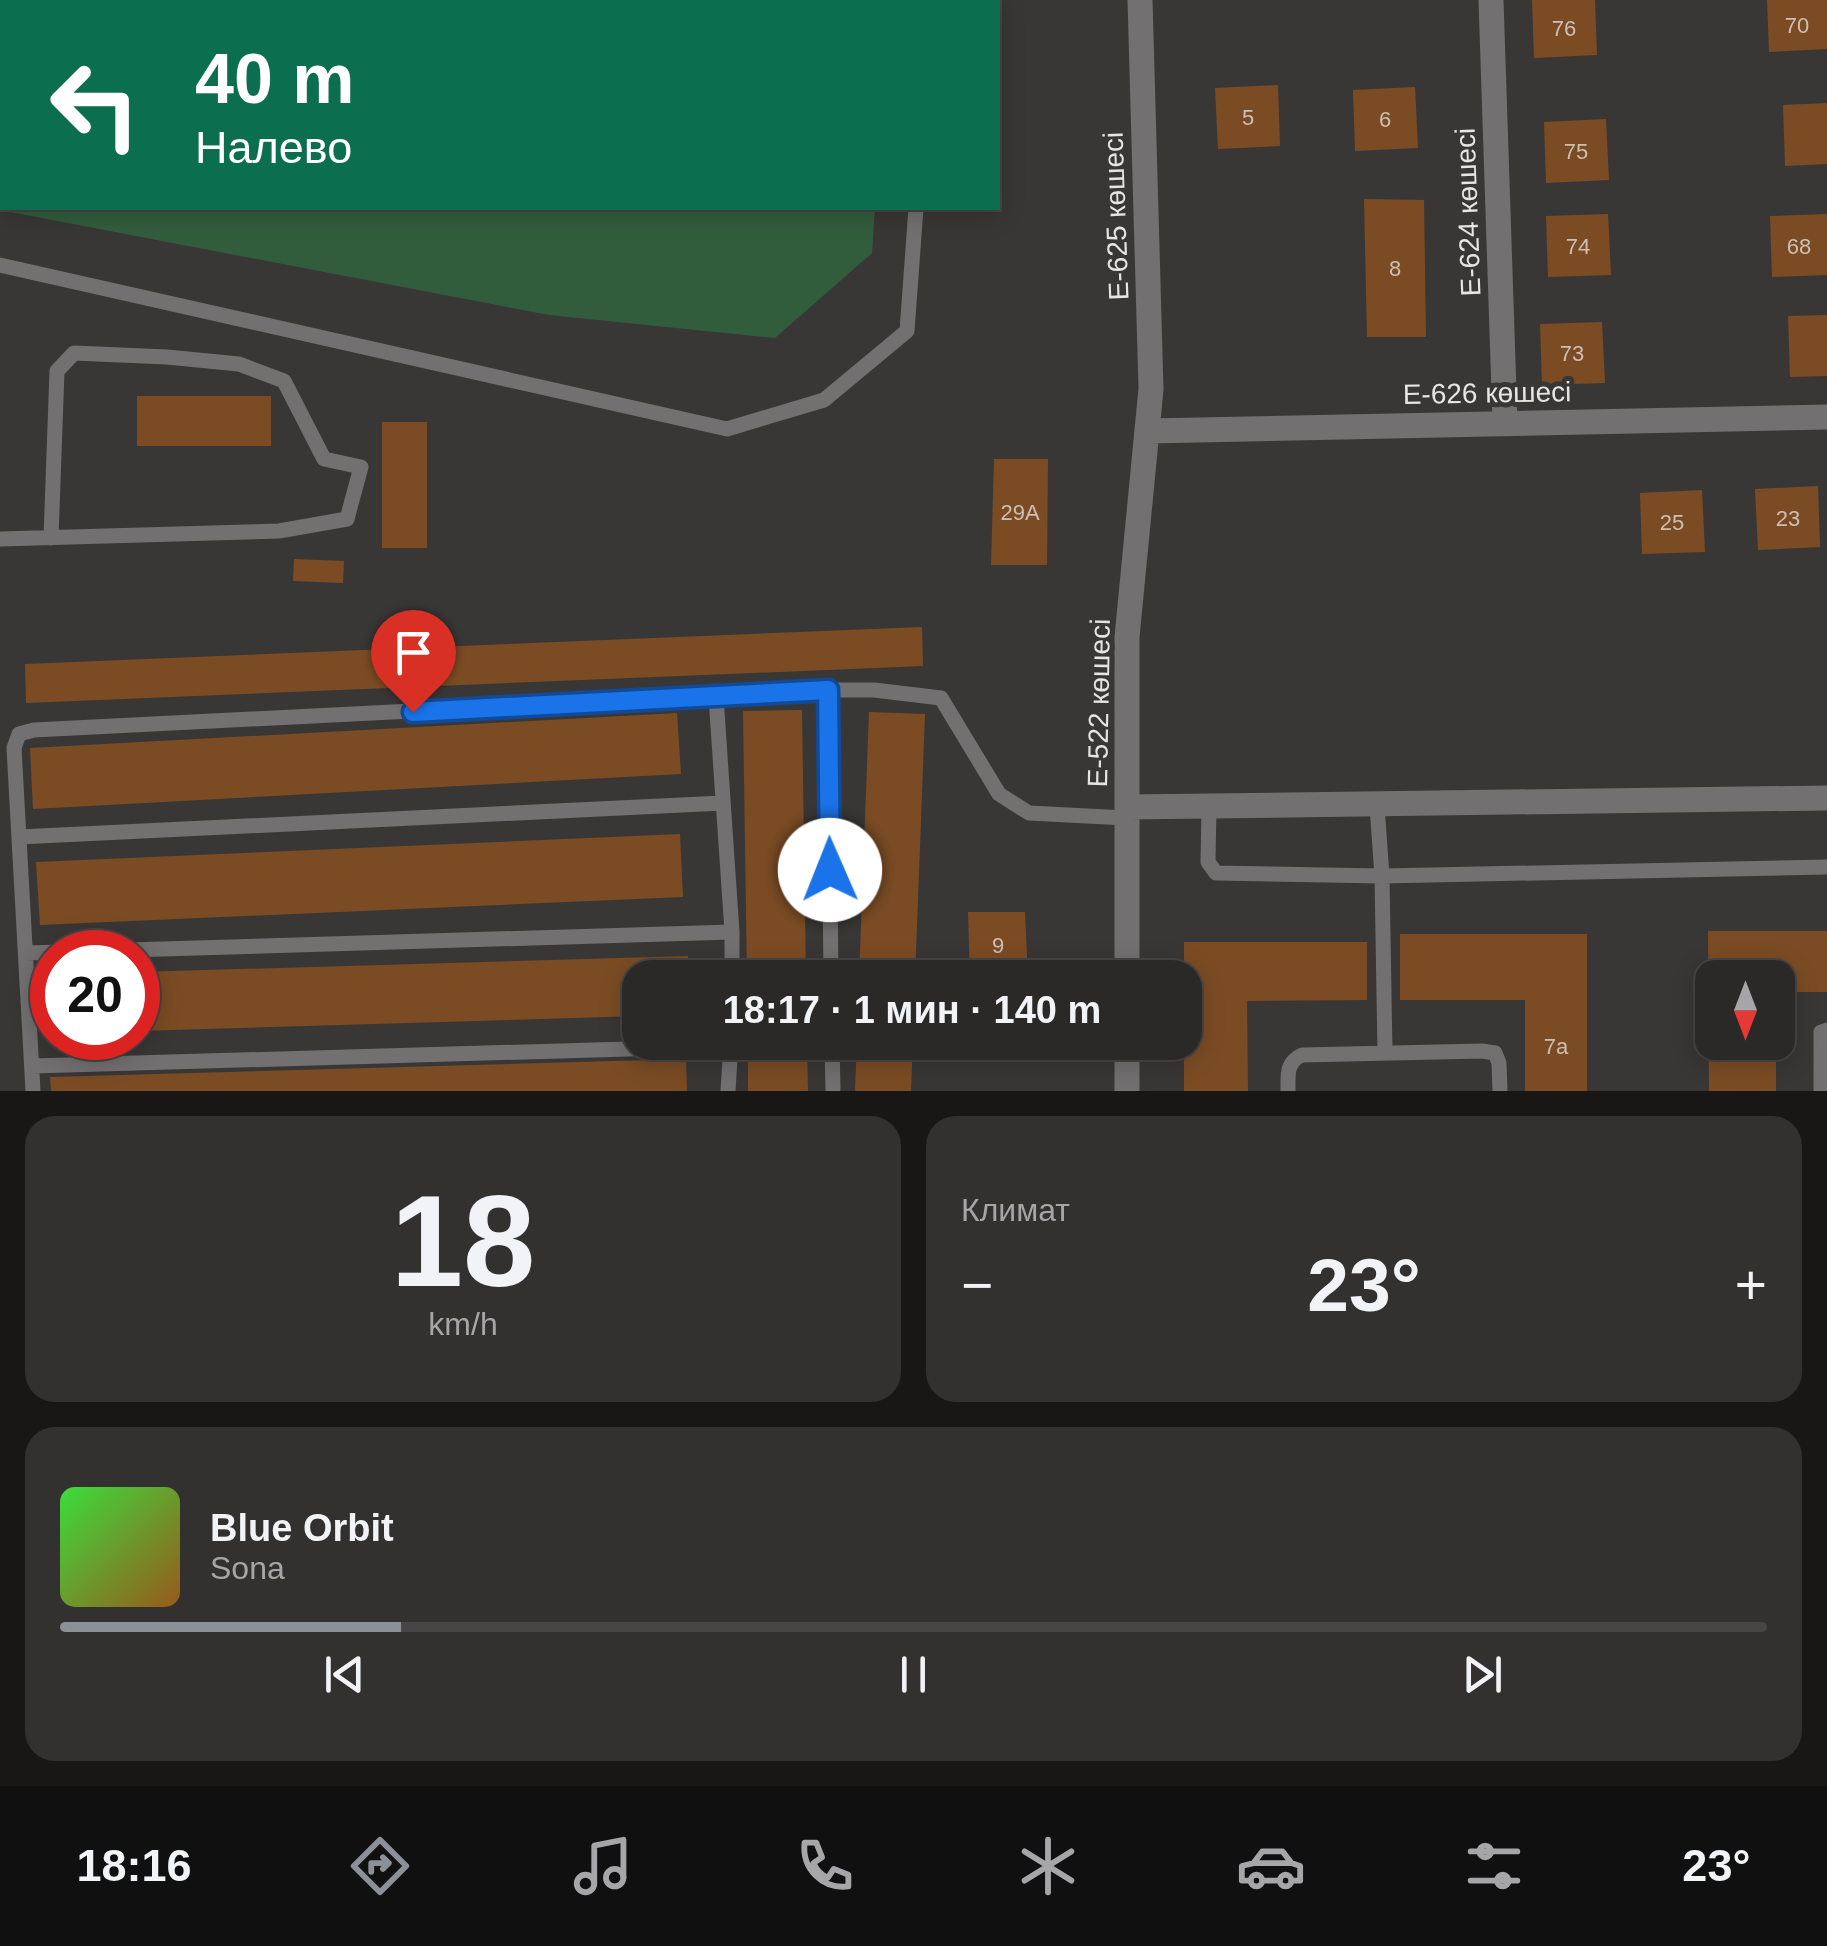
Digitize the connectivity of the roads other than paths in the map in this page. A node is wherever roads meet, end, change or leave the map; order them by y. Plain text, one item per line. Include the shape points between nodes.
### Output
1 (1140, 0) edge
2 (1491, 0) edge
3 (916, 210) edge
4 (0, 265) edge
5 (1827, 417) edge
6 (1505, 422) junction
7 (1148, 431) junction
8 (52, 538) junction
9 (0, 539) edge
10 (828, 690) junction
11 (716, 697) junction
12 (1827, 798) edge
13 (723, 804) junction
14 (1377, 806) junction
15 (1209, 807) junction
16 (1127, 813) junction
17 (20, 837) junction
18 (1827, 868) edge
19 (1382, 876) junction
20 (732, 932) junction
21 (26, 953) junction
22 (732, 960) edge
23 (831, 960) edge
24 (1127, 960) edge
25 (1827, 1030) edge
26 (622, 1047) edge
27 (1385, 1053) junction
28 (730, 1060) edge
29 (832, 1060) edge
30 (1127, 1060) edge
31 (32, 1066) junction
32 (34, 1091) edge
33 (728, 1091) edge
34 (832, 1091) edge
35 (1127, 1091) edge
36 (1288, 1091) edge
37 (1500, 1091) edge
38 (1821, 1091) edge

1 - 7 street, Е-625 көшесі
2 - 6 street, Е-624 көшесі
3 - 4 lane via 907,332 824,400 727,429
5 - 6 street, Е-626 көшесі
6 - 7 street, Е-626 көшесі
7 - 16 street, Е-522 көшесі via 1126,637
8 - 8 lane via 57,371 74,353 239,364 284,381 324,459 361,467 347,519 279,532
8 - 9 lane
10 - 11 lane
10 - 16 lane via 940,698 999,794 1030,812
10 - 23 lane
11 - 13 lane
11 - 17 lane via 34,730 19,734 14,748
12 - 14 street
13 - 17 lane
13 - 20 lane
14 - 15 street
14 - 19 lane
15 - 16 street
15 - 19 lane via 1208,862 1216,873
16 - 24 street, Е-522 көшесі
17 - 21 lane
18 - 19 lane
19 - 27 lane
20 - 21 lane
20 - 22 lane
21 - 31 lane
25 - 38 lane via 1819,1040
26 - 31 lane
27 - 36 lane via 1302,1055 1289,1067
27 - 37 lane via 1495,1053
28 - 33 lane
29 - 34 lane
30 - 35 street
31 - 32 lane

